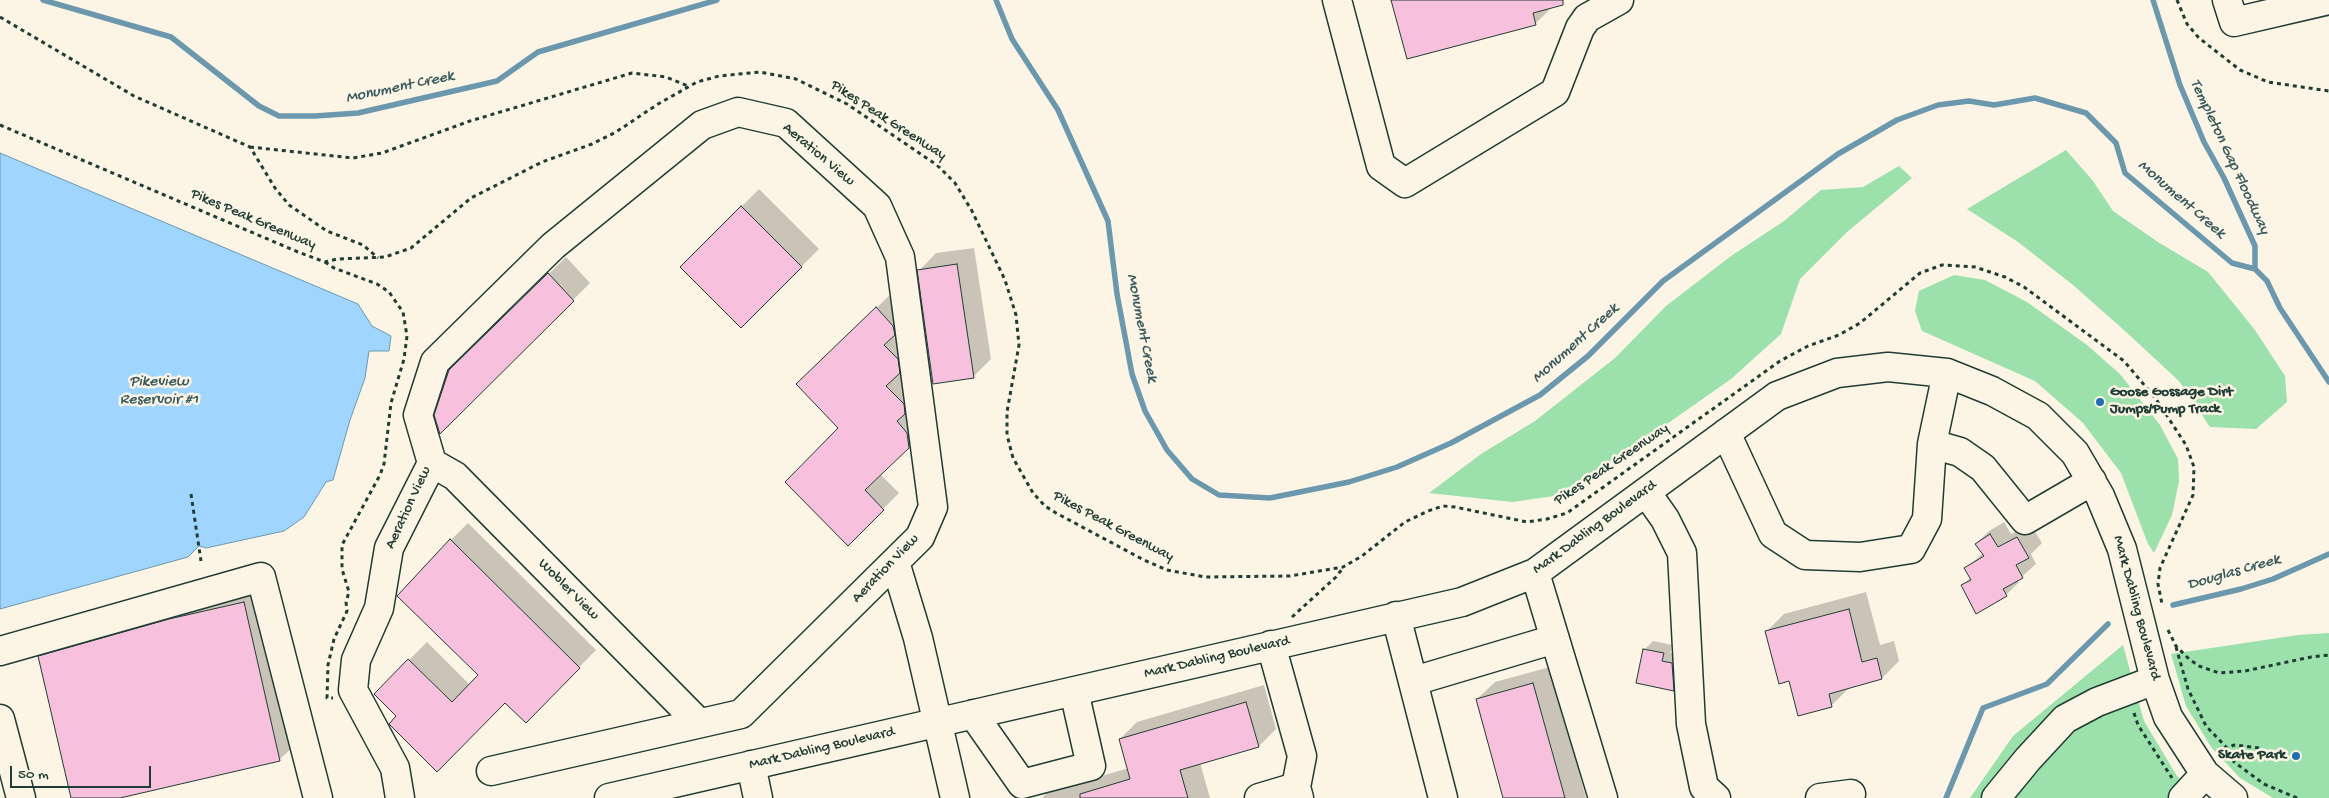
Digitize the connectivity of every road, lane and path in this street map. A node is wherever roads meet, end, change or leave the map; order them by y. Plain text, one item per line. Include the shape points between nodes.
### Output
1 (1337, 0) edge
2 (1619, 0) edge
3 (2177, 0) edge
4 (2329, 0) edge
5 (1582, 9) edge
6 (2231, 11) edge
7 (0, 17) edge
8 (688, 86) junction
9 (2329, 91) edge
10 (0, 124) edge
11 (250, 147) junction
12 (378, 258) junction
13 (325, 262) junction
14 (1946, 373) junction
15 (1726, 433) junction
16 (1932, 444) junction
17 (432, 463) junction
18 (2092, 481) junction
19 (1646, 492) junction
20 (192, 494) dead end
21 (201, 561) dead end
22 (894, 562) junction
23 (1343, 567) junction
24 (1534, 573) junction
25 (2163, 611) dead end
26 (1396, 616) junction
27 (2168, 629) dead end
28 (1555, 639) junction
29 (1271, 645) junction
30 (2176, 646) junction
31 (0, 651) edge
32 (2329, 655) edge
33 (2155, 680) junction
34 (1414, 681) junction
35 (2126, 690) junction
36 (1074, 691) junction
37 (338, 698) dead end
38 (974, 714) junction
39 (0, 719) edge
40 (937, 723) junction
41 (699, 724) junction
42 (2227, 748) junction
43 (2260, 748) dead end
44 (2209, 764) junction
45 (751, 766) junction
46 (490, 771) dead end
47 (1298, 792) edge
48 (646, 794) edge
49 (1851, 794) dead end
50 (2184, 796) edge
51 (950, 797) edge
52 (21, 798) edge
53 (318, 798) edge
54 (400, 798) edge
55 (610, 798) edge
56 (758, 798) edge
57 (1259, 798) edge
58 (1443, 798) edge
59 (1604, 798) edge
60 (1716, 798) edge
61 (1820, 798) edge
62 (1996, 798) edge
63 (2232, 798) edge
64 (2297, 798) edge

1 - 5 street via 1382,166 1405,183 1555,92 1580,28
2 - 5 street
3 - 9 path via 2187,24 2199,38 2240,70 2268,82
4 - 6 street
7 - 11 path via 134,96
8 - 11 path via 666,77 632,73 470,121 382,153 353,158
8 - 12 path, Pikes Peak Greenway via 616,132 497,184 465,203 411,248
8 - 23 path, Pikes Peak Greenway via 733,74 760,72 796,78 847,104 947,174 972,211 1013,300 1019,345 1007,435 1019,470 1045,506 1144,560 1178,573 1247,577 1311,574
10 - 13 path, Pikes Peak Greenway
11 - 12 path via 275,188 290,205 327,231 363,245
12 - 13 path, Pikes Peak Greenway
13 - 37 path via 389,292 403,312 407,336 391,403 382,469 342,545 342,569 349,592 348,611 334,639 327,678 327,698
14 - 15 street, Mark Dabling Boulevard via 1888,366 1836,373 1777,396
14 - 16 street
14 - 18 street, Mark Dabling Boulevard via 1992,391 2038,416 2075,453
15 - 16 street via 1773,534 1805,555 1860,556 1911,549 1927,519
15 - 19 street, Mark Dabling Boulevard
16 - 18 street via 1960,452 1983,468 2025,520
17 - 22 street, Aeration View via 418,415 435,362 561,240 702,124 738,112 786,124 877,206 900,257 933,508 920,537
17 - 41 street, Wobler View via 455,476
17 - 54 street, Aeration View via 389,548 379,608 356,660 353,690 395,768
18 - 33 street, Mark Dabling Boulevard via 2122,549
19 - 24 street, Mark Dabling Boulevard
19 - 60 street via 1665,519 1682,553 1690,724 1704,787
20 - 21 path
22 - 40 street via 918,638
22 - 41 street, Aeration View via 741,714
23 - 25 path, Pikes Peak Greenway via 1405,522 1443,506 1527,522 1566,513 1780,361 1860,323 1920,272 1942,265 1960,264 2012,280 2101,342 2140,377 2182,437 2194,467 2194,487 2188,508 2160,568 2158,584
23 - 29 path via 1298,610
24 - 26 street, Mark Dabling Boulevard via 1462,602
24 - 28 street
26 - 29 street, Mark Dabling Boulevard
26 - 34 street
27 - 30 path
28 - 34 street
28 - 59 street
29 - 36 street, Mark Dabling Boulevard
29 - 47 street via 1302,756
30 - 32 path via 2199,666 2219,673
30 - 42 path via 2188,689 2206,726
31 - 53 street via 261,577
33 - 35 street
33 - 44 street, Mark Dabling Boulevard via 2168,717
34 - 58 street
35 - 50 path via 2138,726
35 - 62 street via 2065,719
36 - 38 street, Mark Dabling Boulevard
36 - 38 street via 1091,766 1022,784
38 - 40 street, Mark Dabling Boulevard
39 - 52 street
40 - 45 street, Mark Dabling Boulevard
40 - 51 street
41 - 46 street, Aeration View
42 - 43 path via 2234,744
42 - 44 path
42 - 64 path via 2234,762 2264,784
44 - 50 street
44 - 63 street, Mark Dabling Boulevard
45 - 48 street, Mark Dabling Boulevard
45 - 56 street
47 - 57 street
48 - 55 street, Mark Dabling Boulevard
49 - 61 street

